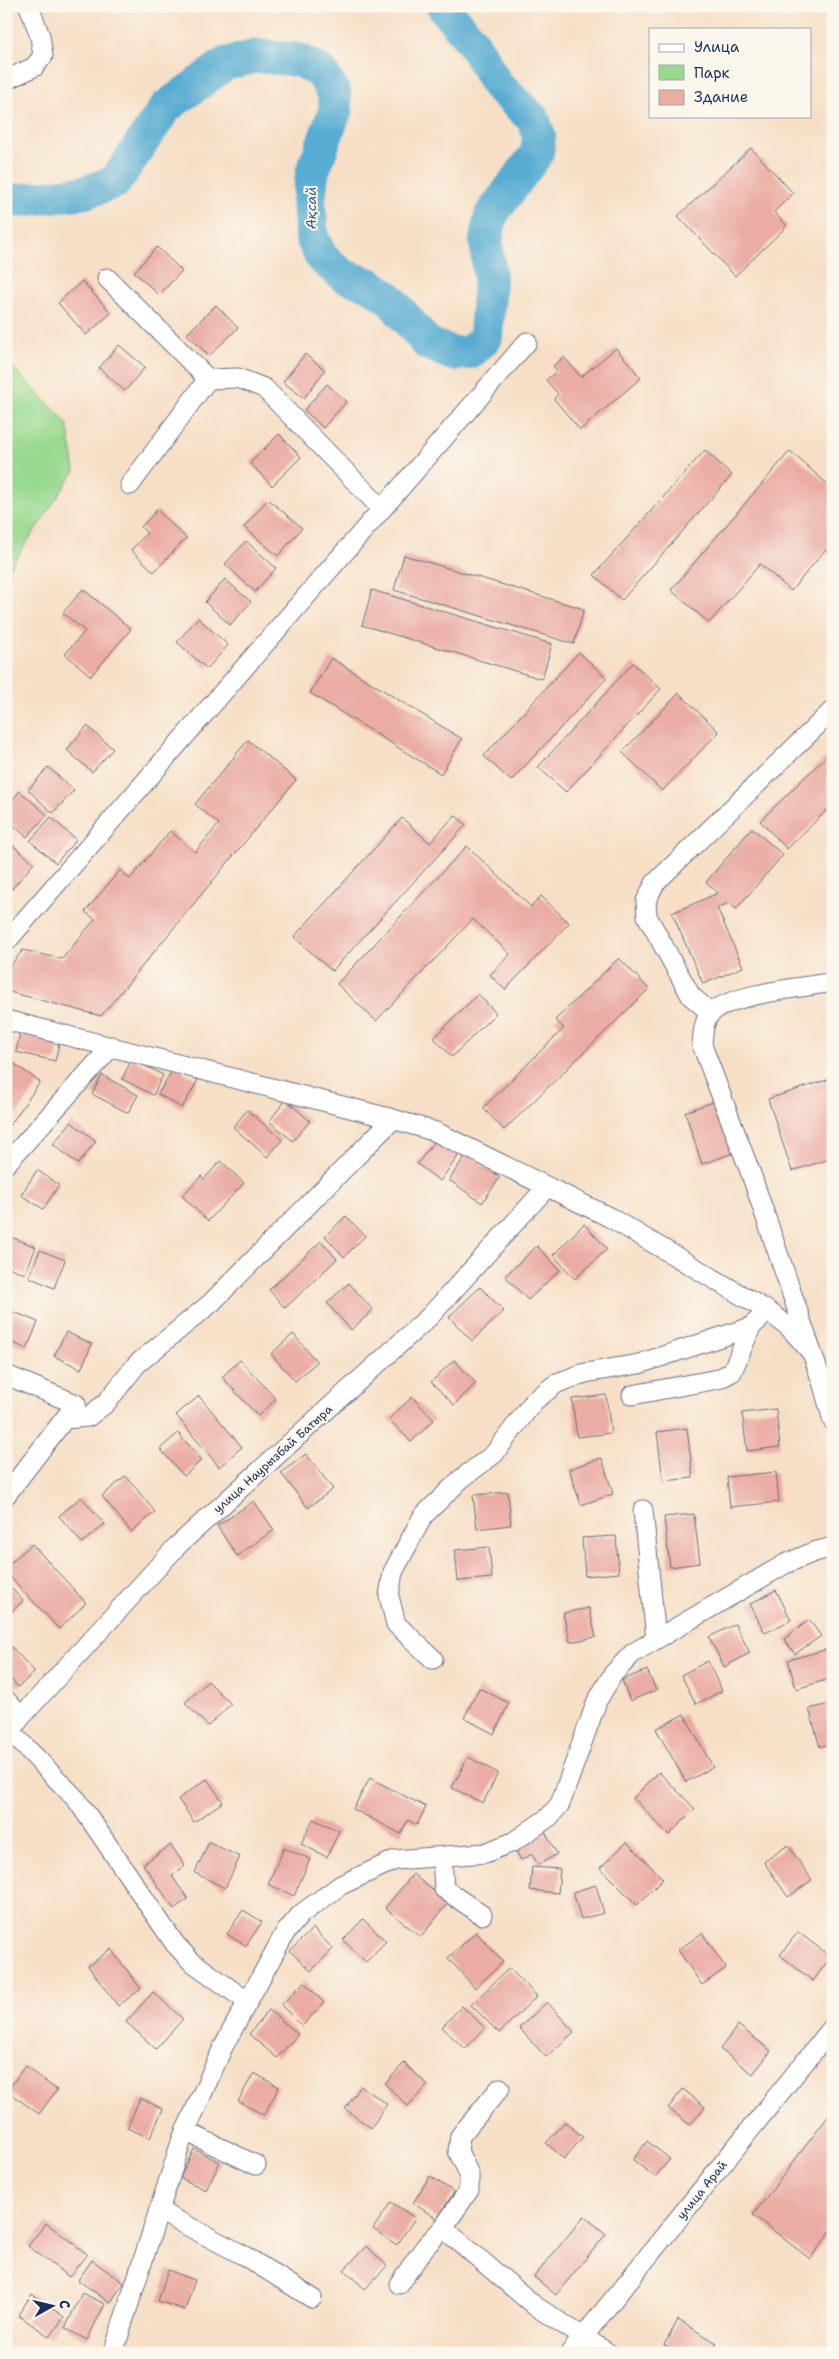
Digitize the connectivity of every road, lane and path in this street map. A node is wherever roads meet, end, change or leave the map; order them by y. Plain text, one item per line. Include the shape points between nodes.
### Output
1 (29, 6) edge
2 (6, 80) edge
3 (107, 278) dead end
4 (527, 342) dead end
5 (208, 379) junction
6 (130, 485) dead end
7 (382, 509) junction
8 (833, 710) edge
9 (6, 942) edge
10 (833, 982) edge
11 (711, 1013) junction
12 (6, 1020) edge
13 (112, 1046) junction
14 (393, 1119) junction
15 (6, 1164) edge
16 (546, 1187) junction
17 (768, 1312) junction
18 (751, 1327) junction
19 (811, 1352) junction
20 (6, 1375) edge
21 (632, 1395) dead end
22 (65, 1419) junction
23 (833, 1421) edge
24 (6, 1495) edge
25 (643, 1510) dead end
26 (833, 1547) edge
27 (656, 1639) junction
28 (433, 1659) dead end
29 (6, 1700) edge
30 (13, 1729) edge
31 (442, 1857) junction
32 (482, 1915) dead end
33 (248, 2002) junction
34 (833, 2026) edge
35 (500, 2088) dead end
36 (185, 2132) junction
37 (256, 2164) dead end
38 (159, 2212) junction
39 (443, 2228) junction
40 (399, 2284) dead end
41 (312, 2298) dead end
42 (576, 2345) edge
43 (113, 2353) edge
44 (608, 2353) edge

1 - 2 street via 40,36 43,56 34,67
3 - 5 street
4 - 7 street
5 - 6 street
5 - 7 street via 238,378 264,388
7 - 9 street
8 - 11 street via 656,883 646,900 647,916 691,996
10 - 11 street via 736,1000
11 - 19 street via 703,1026 702,1045 751,1174
12 - 13 street
13 - 14 street
13 - 15 street
14 - 16 street via 436,1132
14 - 22 street via 210,1303 137,1364 106,1403 88,1417
16 - 17 street via 609,1217
16 - 30 street, улица Наурызбай Батыра via 430,1316 177,1546
17 - 18 street
17 - 19 street via 790,1328
18 - 21 street via 732,1372 718,1379
18 - 28 street via 639,1364 585,1373 557,1383 534,1401 494,1454 461,1479 423,1516 393,1572 388,1596 396,1624
19 - 23 street
20 - 22 street via 76,1404
22 - 24 street
25 - 27 street
26 - 27 street via 785,1564
27 - 31 street via 633,1653 614,1674 597,1701 560,1804 549,1817 513,1842 486,1853
29 - 30 street
30 - 33 street via 77,1800 175,1944 191,1961
31 - 32 street via 444,1889
31 - 33 street via 395,1860 341,1885 302,1914 285,1933
33 - 36 street via 223,2047
34 - 42 street, улица Арай
35 - 39 street via 460,2136 458,2151 470,2174 469,2190
36 - 37 street
36 - 38 street
38 - 41 street via 242,2255
38 - 43 street
39 - 40 street
39 - 42 street
42 - 44 street

